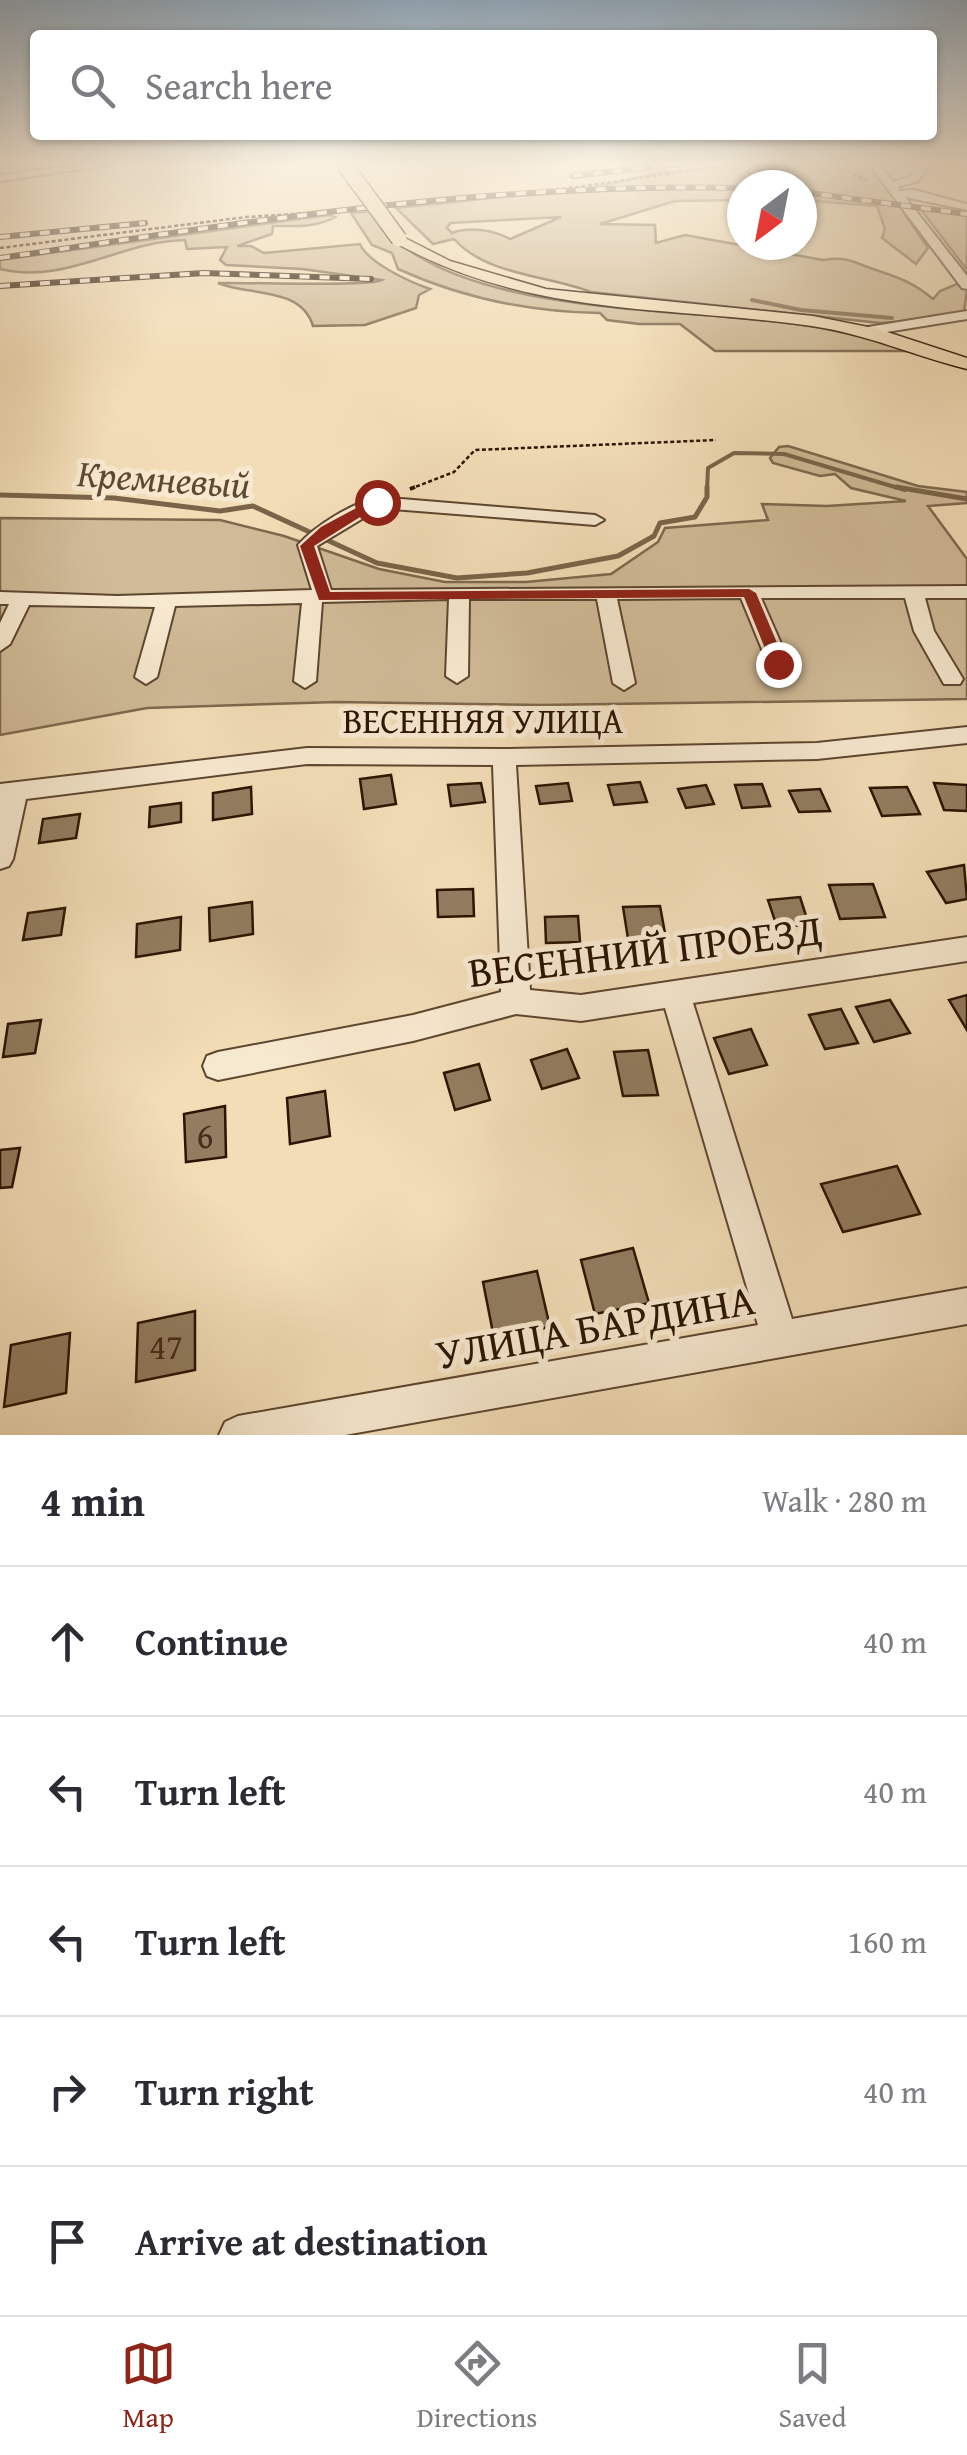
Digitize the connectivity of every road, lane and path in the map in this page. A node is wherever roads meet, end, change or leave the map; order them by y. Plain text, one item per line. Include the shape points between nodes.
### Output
1 (393, 231) edge
2 (926, 231) edge
3 (967, 285) edge
4 (967, 315) edge
5 (868, 330) junction
6 (967, 364) edge
7 (716, 440) dead end
8 (377, 502) junction
9 (595, 520) dead end
10 (967, 592) edge
11 (606, 593) junction
12 (749, 593) junction
13 (914, 593) junction
14 (459, 594) junction
15 (318, 597) junction
16 (11, 598) edge
17 (167, 600) junction
18 (0, 644) edge
19 (778, 664) dead end
20 (457, 676) dead end
21 (146, 677) dead end
22 (952, 679) dead end
23 (305, 681) dead end
24 (624, 683) dead end
25 (967, 735) edge
26 (504, 757) junction
27 (8, 792) edge
28 (0, 859) edge
29 (967, 949) edge
30 (674, 993) junction
31 (516, 1001) junction
32 (218, 1066) dead end
33 (967, 1306) edge
34 (780, 1339) junction
35 (238, 1435) edge

1 - 5 main road, bridge via 458,270 528,289
2 - 3 street
4 - 5 street
5 - 6 main road
7 - 8 path via 475,450 454,472
8 - 9 street
8 - 15 street via 307,546
10 - 13 street
11 - 12 street
11 - 14 street
11 - 24 street
12 - 13 street
12 - 19 street
13 - 22 street via 924,631
14 - 15 street
14 - 20 street
15 - 17 street
15 - 23 street
16 - 17 street
16 - 18 street
17 - 21 street
25 - 26 street, ВЕСЕННЯЯ УЛИЦА via 817,751
26 - 27 street, ВЕСЕННЯЯ УЛИЦА via 306,756
26 - 31 street
27 - 28 street
29 - 30 street, ВЕСЕННИЙ ПРОЕЗД
30 - 31 street, ВЕСЕННИЙ ПРОЕЗД via 581,1008
30 - 34 street
31 - 32 street, ВЕСЕННИЙ ПРОЕЗД
33 - 34 street, УЛИЦА БАРДИНА
34 - 35 street, УЛИЦА БАРДИНА

